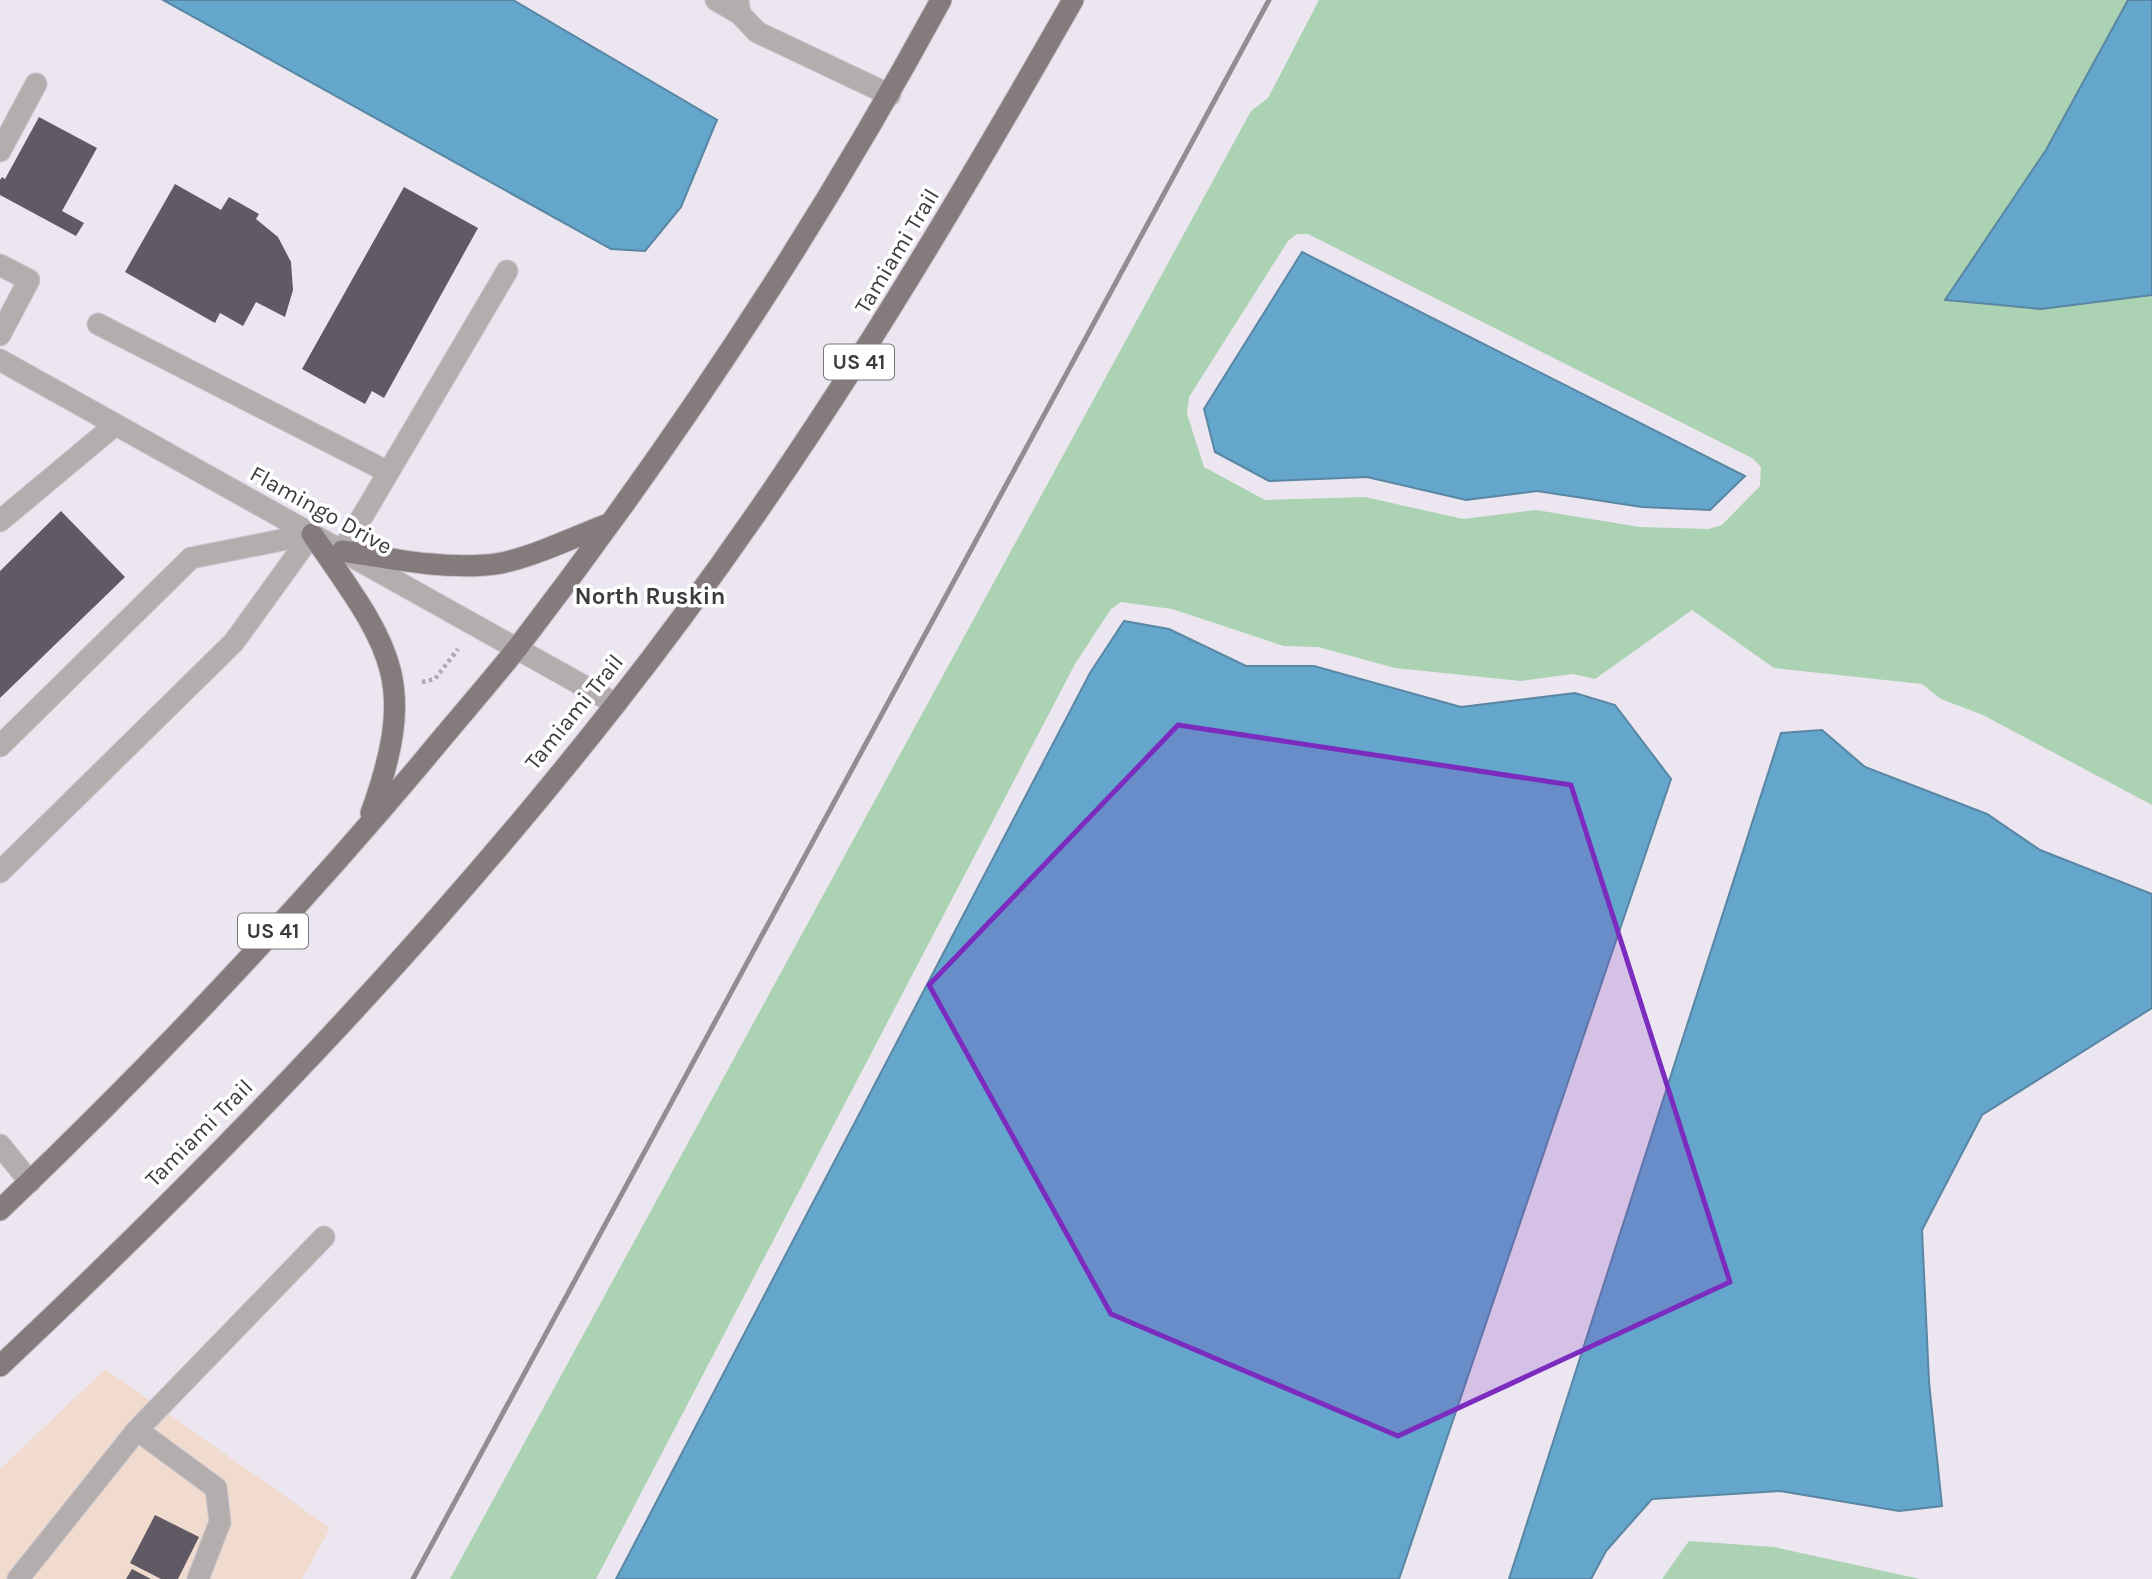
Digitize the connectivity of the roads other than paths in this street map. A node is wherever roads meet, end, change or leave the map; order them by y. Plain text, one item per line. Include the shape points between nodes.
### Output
1 (716, 0) edge
2 (942, 0) edge
3 (1073, 0) edge
4 (739, 7) edge
5 (36, 84) dead end
6 (890, 95) junction
7 (0, 151) edge
8 (0, 265) edge
9 (507, 271) dead end
10 (98, 324) dead end
11 (0, 334) edge
12 (0, 360) edge
13 (116, 425) junction
14 (388, 472) junction
15 (0, 521) edge
16 (610, 523) junction
17 (312, 534) junction
18 (342, 551) junction
19 (516, 649) junction
20 (616, 704) junction
21 (0, 746) edge
22 (366, 828) junction
23 (0, 872) edge
24 (0, 1144) edge
25 (30, 1182) junction
26 (0, 1210) edge
27 (324, 1237) dead end
28 (0, 1366) edge
29 (137, 1430) junction
30 (18, 1579) edge
31 (198, 1579) edge

1 - 4 street
2 - 6 main road, US 41
3 - 20 main road, Tamiami Trail / US 41 via 869,347 751,521
4 - 6 street via 757,32
5 - 7 street
6 - 16 main road, US 41 via 756,308
8 - 11 street via 29,280
9 - 14 street
10 - 14 street
12 - 13 street, Flamingo Drive
13 - 15 street
13 - 17 street, Flamingo Drive
14 - 18 street
16 - 18 main road via 546,549 488,565 436,564
16 - 19 main road, US 41
17 - 18 street, Flamingo Drive
17 - 21 street via 191,558
17 - 22 main road via 373,622 394,678 396,722 387,769
17 - 23 street via 234,642
18 - 19 street, Flamingo Drive
19 - 20 street, Flamingo Drive
19 - 22 main road, US 41
20 - 28 main road, Tamiami Trail / US 41 via 434,924 254,1117
22 - 25 main road, US 41 via 215,993
24 - 25 street
25 - 26 main road, US 41
27 - 29 street
29 - 30 street
29 - 31 street via 216,1488 220,1522

